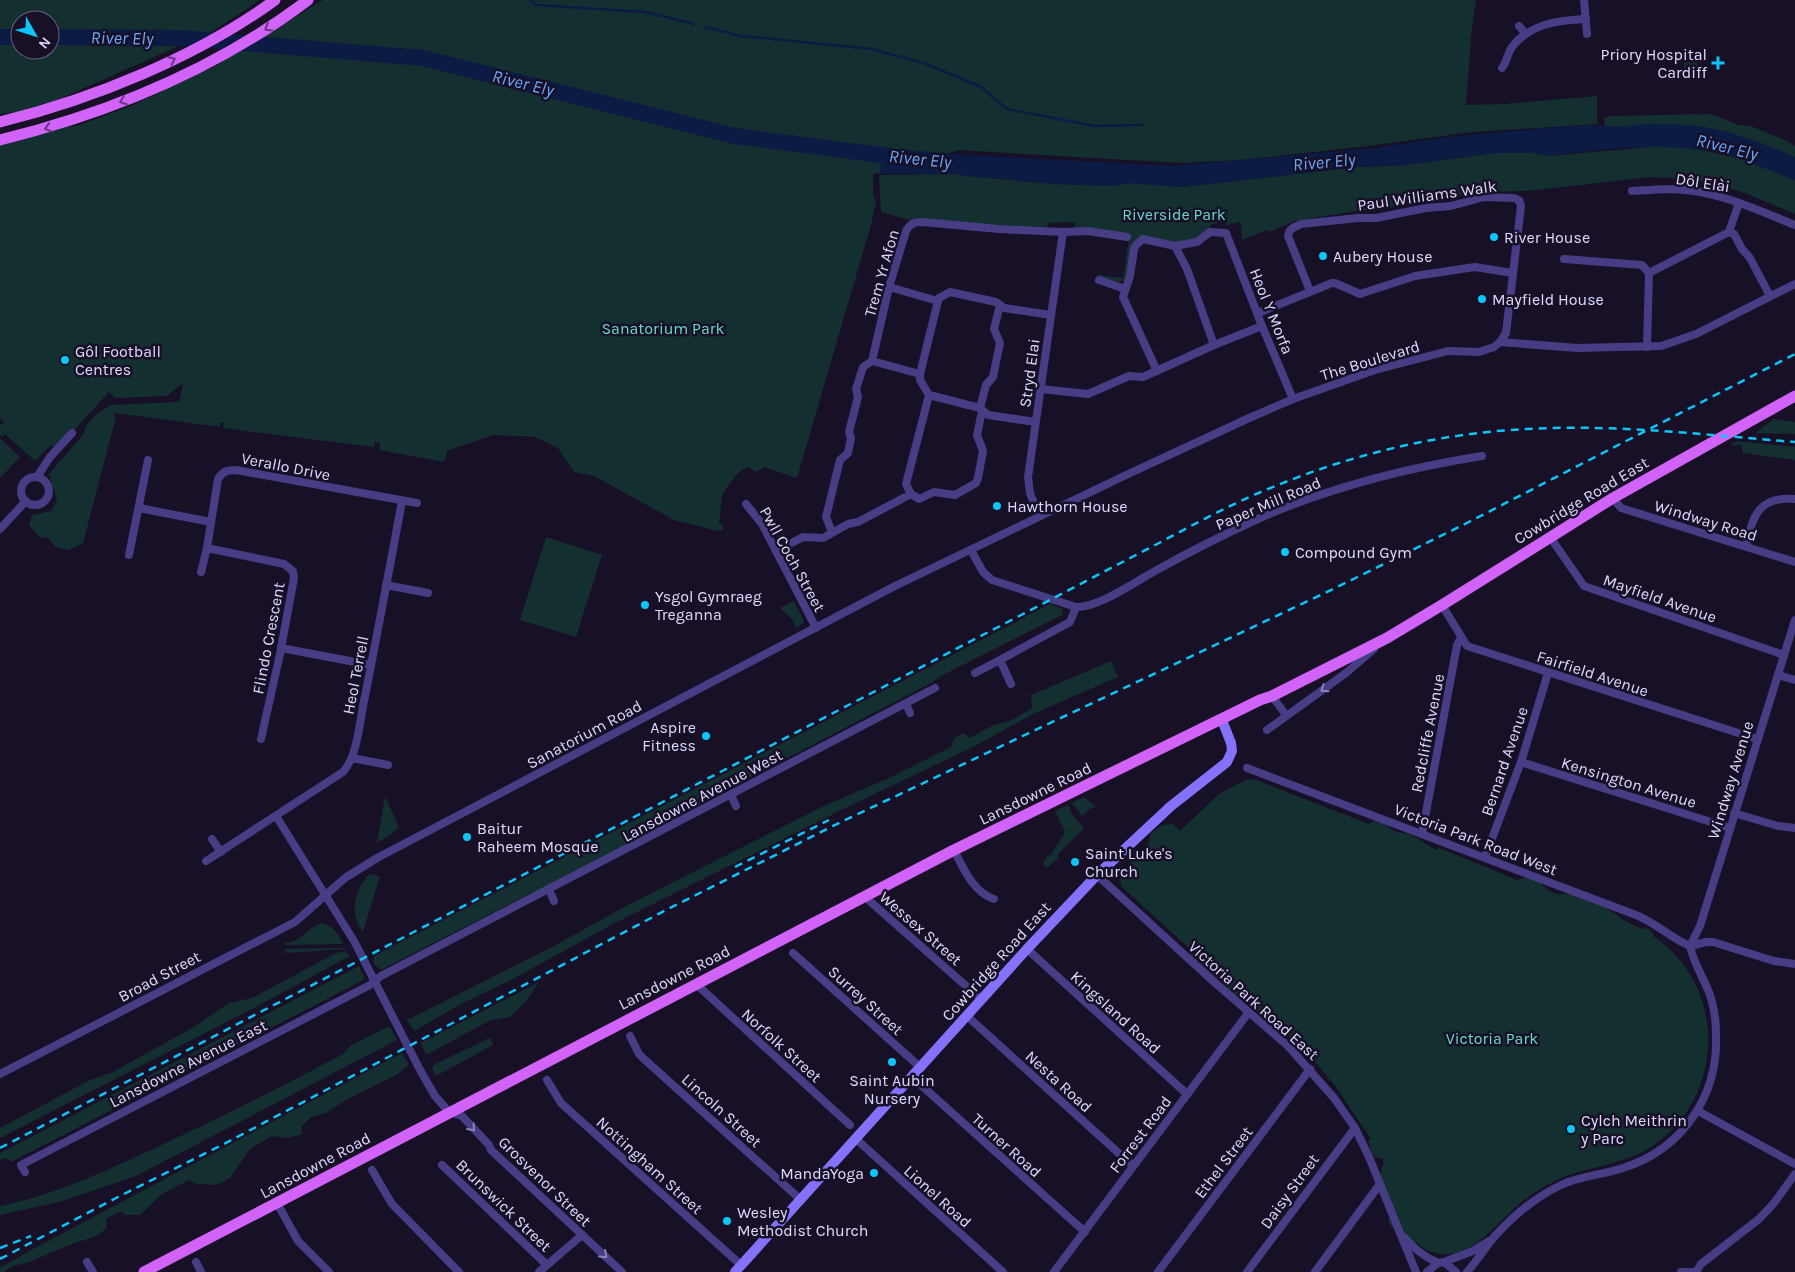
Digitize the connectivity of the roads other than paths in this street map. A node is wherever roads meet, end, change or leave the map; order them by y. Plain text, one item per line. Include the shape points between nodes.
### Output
1 (308, 0) edge
2 (1584, 0) edge
3 (273, 1) edge
4 (1586, 19) junction
5 (1519, 26) dead end
6 (1526, 34) junction
7 (1587, 34) dead end
8 (1502, 68) dead end
9 (0, 122) edge
10 (0, 140) edge
11 (1632, 190) dead end
12 (1739, 203) junction
13 (1795, 225) edge
14 (1063, 232) junction
15 (1729, 232) junction
16 (1128, 237) dead end
17 (1175, 246) junction
18 (1564, 259) dead end
19 (1513, 272) junction
20 (1649, 273) junction
21 (1099, 280) dead end
22 (1795, 284) edge
23 (889, 287) junction
24 (1125, 289) junction
25 (1310, 291) junction
26 (1770, 296) junction
27 (938, 301) junction
28 (1000, 306) junction
29 (1258, 313) junction
30 (1051, 316) junction
31 (1262, 326) junction
32 (1500, 342) junction
33 (1214, 345) junction
34 (1647, 347) junction
35 (872, 360) junction
36 (1156, 371) junction
37 (920, 374) junction
38 (1041, 389) junction
39 (929, 395) junction
40 (1795, 396) edge
41 (1293, 399) junction
42 (981, 410) junction
43 (1036, 422) junction
44 (72, 433) dead end
45 (1482, 456) dead end
46 (148, 460) dead end
47 (37, 478) junction
48 (911, 494) junction
49 (1613, 498) junction
50 (1795, 499) edge
51 (26, 501) junction
52 (402, 501) junction
53 (417, 503) dead end
54 (746, 504) dead end
55 (139, 508) junction
56 (1039, 516) junction
57 (211, 522) junction
58 (0, 529) edge
59 (832, 532) junction
60 (1550, 536) junction
61 (1746, 546) junction
62 (207, 548) junction
63 (971, 550) junction
64 (776, 551) junction
65 (129, 555) dead end
66 (1795, 562) edge
67 (201, 572) dead end
68 (386, 585) junction
69 (428, 593) dead end
70 (1442, 606) junction
71 (1076, 607) junction
72 (1795, 620) edge
73 (816, 628) junction
74 (1387, 638) junction
75 (1462, 638) junction
76 (281, 648) junction
77 (1784, 655) junction
78 (1000, 660) junction
79 (371, 665) junction
80 (975, 673) dead end
81 (1548, 673) junction
82 (1778, 675) junction
83 (1795, 680) edge
84 (1011, 684) dead end
85 (935, 688) dead end
86 (1272, 696) junction
87 (906, 704) junction
88 (910, 713) dead end
89 (1286, 715) junction
90 (1222, 720) junction
91 (1266, 730) dead end
92 (1757, 739) junction
93 (261, 740) dead end
94 (352, 758) junction
95 (1521, 762) junction
96 (388, 765) dead end
97 (1247, 768) dead end
98 (731, 795) junction
99 (736, 806) dead end
100 (1734, 813) junction
101 (276, 816) junction
102 (1730, 828) junction
103 (1795, 828) edge
104 (1422, 834) junction
105 (212, 839) dead end
106 (954, 850) junction
107 (221, 852) junction
108 (1485, 857) junction
109 (206, 861) dead end
110 (1098, 876) junction
111 (549, 890) junction
112 (326, 896) junction
113 (864, 896) junction
114 (994, 899) dead end
115 (554, 901) dead end
116 (1690, 946) junction
117 (1027, 949) junction
118 (793, 953) dead end
119 (1795, 964) edge
120 (374, 981) junction
121 (696, 984) junction
122 (982, 1000) junction
123 (1249, 1012) junction
124 (967, 1016) junction
125 (630, 1036) dead end
126 (920, 1068) junction
127 (1310, 1069) junction
128 (0, 1074) edge
129 (912, 1077) junction
130 (547, 1080) dead end
131 (1187, 1094) junction
132 (1698, 1111) junction
133 (449, 1112) junction
134 (850, 1125) dead end
135 (1354, 1128) junction
136 (856, 1139) junction
137 (1795, 1164) edge
138 (442, 1165) dead end
139 (1133, 1166) junction
140 (372, 1170) dead end
141 (25, 1172) dead end
142 (1795, 1174) edge
143 (1380, 1184) junction
144 (801, 1200) junction
145 (277, 1203) junction
146 (1393, 1214) junction
147 (1084, 1232) junction
148 (582, 1234) junction
149 (1495, 1237) junction
150 (87, 1262) dead end
151 (196, 1262) dead end
152 (1441, 1263) junction
153 (547, 1265) junction
154 (738, 1269) edge
155 (92, 1272) edge
156 (144, 1272) edge
157 (201, 1272) edge
158 (329, 1272) edge
159 (459, 1272) edge
160 (539, 1272) edge
161 (622, 1272) edge
162 (1003, 1272) edge
163 (1054, 1272) edge
164 (1158, 1272) edge
165 (1247, 1272) edge
166 (1316, 1272) edge
167 (1416, 1272) edge
168 (1427, 1272) edge
169 (1456, 1272) edge
170 (1467, 1272) edge
171 (1681, 1272) edge
172 (1697, 1272) edge

1 -> 10 main road via 200,67 94,112
2 - 4 street
9 -> 3 main road via 36,113 122,82 191,51
4 - 6 street via 1547,24
4 - 7 street
5 - 6 street
6 - 8 street via 1510,49
11 - 12 street, Dôl Elài via 1685,190
12 - 13 street, Dôl Elài
12 - 15 street, Dôl Elài
14 - 16 street, Trem Yr Afon via 1088,231
14 - 23 street, Trem Yr Afon via 913,223 906,231
14 - 30 street, Stryd Elai
15 - 20 street
15 - 26 street via 1734,234 1750,258
17 - 24 street via 1147,239 1139,242 1134,249
17 - 29 street, Heol Y Morfa via 1197,242 1210,232 1226,233
17 - 33 street via 1187,269
18 - 20 street via 1636,264 1642,265
19 - 25 street via 1475,267 1415,276 1360,294 1335,283
19 - 25 street, Paul Williams Walk via 1520,203 1514,198 1484,198 1376,218 1301,224 1293,228 1288,236
19 - 32 street, Paul Williams Walk via 1506,333
20 - 34 street
21 - 24 street
22 - 26 street, The Boulevard
23 - 27 street
23 - 35 street, Trem Yr Afon
24 - 36 street via 1123,296
25 - 29 street
26 - 34 street, The Boulevard via 1696,334
27 - 28 street via 950,292 996,302
27 - 37 street
28 - 30 street
28 - 42 street via 994,329 1000,343 993,377 986,384
29 - 31 street, Heol Y Morfa
30 - 38 street, Stryd Elai
31 - 33 street
31 - 41 street, Heol Y Morfa
32 - 34 street, The Boulevard via 1578,348
32 - 41 street, The Boulevard via 1479,352 1448,352 1375,370
33 - 36 street
35 - 37 street
35 - 59 street, Trem Yr Afon via 862,367 848,453 840,460 836,472 826,517
36 - 38 street via 1143,377 1129,376 1085,394
37 - 39 street
38 - 43 street, Stryd Elai
39 - 42 street
39 - 48 street via 906,484
40 - 49 main road, Cowbridge Road East
41 - 56 street, The Boulevard
42 - 43 street via 988,415
42 - 48 street via 977,435 983,451 976,483 954,495 934,492 919,499
43 - 56 street, Stryd Elai via 1028,483
44 - 47 street via 50,457
45 - 71 street, Paper Mill Road via 1353,483 1293,505 1156,570 1096,603
46 - 55 street
47 - 51 street via 28,479 22,485
47 - 51 street via 47,486 48,495 39,504
48 - 59 street
49 - 60 main road, Cowbridge Road East
49 - 61 street, Windway Road via 1621,508
50 - 61 street via 1773,501 1757,511
51 - 58 street
52 - 53 street, Verallo Drive
52 - 57 street, Verallo Drive via 227,470 218,479
52 - 68 street, Heol Terrell
54 - 64 street, Pwll Coch Street via 757,516
55 - 57 street
55 - 65 street
56 - 63 street, The Boulevard
57 - 62 street, Verallo Drive
59 - 64 street via 823,538 803,537
60 - 70 main road, Cowbridge Road East
60 - 77 street, Mayfield Avenue via 1584,586
61 - 66 street, Windway Road
62 - 67 street, Verallo Drive
62 - 76 street, Flindo Crescent via 284,564 293,570
63 - 71 street via 983,572 992,580
63 - 73 street, Sanatorium Road
64 - 73 street, Pwll Coch Street
68 - 69 street
68 - 79 street, Heol Terrell
70 - 74 main road, Cowbridge Road East
70 - 75 street, Fairfield Avenue
71 - 78 street via 1070,622
72 - 77 street, Windway Avenue
73 - 112 street, Sanatorium Road via 377,858 354,872
74 - 86 main road, Cowbridge Road East
74 -> 89 street, Cowbridge Road East via 1346,673
75 - 81 street, Fairfield Avenue via 1466,646
75 - 104 street, Redcliffe Avenue via 1457,645
76 - 79 street
76 - 93 street, Flindo Crescent
77 - 82 street, Windway Avenue
78 - 80 street
78 - 84 street
79 - 94 street, Heol Terrell
81 - 92 street, Fairfield Avenue
81 - 95 street, Bernard Avenue
82 - 83 street
82 - 92 street, Windway Avenue
85 - 87 street, Lansdowne Avenue West
86 - 89 street
86 - 90 main road, Cowbridge Road East
87 - 88 street
87 - 98 street, Lansdowne Avenue West
89 - 91 street, Cowbridge Road East
90 - 106 main road, Lansdowne Road
90 - 110 street, Cowbridge Road East via 1231,743 1231,756 1227,762 1171,806
92 - 100 street, Windway Avenue
94 - 96 street
94 - 101 street, Heol Terrell via 343,772
95 - 102 street, Kensington Avenue
95 - 108 street, Bernard Avenue
97 - 104 street, Victoria Park Road West
98 - 99 street
98 - 111 street, Lansdowne Avenue West
100 - 102 street, Windway Avenue
100 - 103 street
101 - 107 street, Heol Terrell
101 - 112 street
102 - 116 street, Windway Avenue via 1697,935
104 - 108 street, Victoria Park Road West
105 - 107 street
106 - 113 main road, Lansdowne Road
106 - 114 street via 970,881
107 - 109 street, Heol Terrell
108 - 116 street, Victoria Park Road West via 1644,918
110 - 117 street, Cowbridge Road East
110 - 123 street, Victoria Park Road East
111 - 115 street
111 - 120 street, Lansdowne Avenue West
112 - 120 street
112 - 128 street, Broad Street via 296,922
113 - 121 main road, Lansdowne Road
113 - 122 street, Wessex Street
116 - 119 street via 1712,942
116 - 132 street via 1710,995 1716,1032 1712,1076
117 - 122 street, Cowbridge Road East
117 - 131 street, Kingsland Road
118 - 126 street, Surrey Street
120 - 133 street via 428,1085
120 - 141 street, Lansdowne Avenue East via 21,1165
121 - 133 main road, Lansdowne Road
121 - 134 street, Norfolk Street
122 - 124 street, Cowbridge Road East
123 - 127 street, Victoria Park Road East
123 - 131 street, Forrest Road
124 - 126 street, Cowbridge Road East
124 - 139 street, Nesta Road
125 - 144 street, Lincoln Street via 644,1059
126 - 129 street, Cowbridge Road East
127 - 135 street, Victoria Park Road East
127 - 164 street, Ethel Street
129 - 136 street, Cowbridge Road East
129 - 147 street, Turner Road
130 - 154 street, Nottingham Street via 561,1103
131 - 139 street, Forrest Road
132 - 137 street
132 - 149 street via 1685,1129 1657,1152 1623,1168 1561,1185 1516,1215
133 - 145 main road, Lansdowne Road
133 -> 148 street, Grosvenor Street via 462,1116 491,1150
135 - 143 street, Victoria Park Road East
135 - 165 street, Daisy Street
136 - 144 street, Cowbridge Road East
136 - 162 street, Lionel Road
138 - 153 street, Brunswick Street
139 - 147 street, Forrest Road
140 - 159 street via 392,1204
142 - 172 street via 1759,1219 1701,1264
143 - 146 street, Victoria Park Road East
143 - 166 street
144 - 154 street, Cowbridge Road East
145 - 156 main road, Lansdowne Road
145 - 158 street via 298,1241
146 - 152 street via 1411,1246
146 - 167 street, Victoria Park Road East
147 - 163 street, Forrest Road
148 - 153 street, Brunswick Street
148 -> 161 street, Grosvenor Street
149 - 152 street via 1473,1251
149 - 170 street
150 - 155 street
151 - 157 street
152 - 168 street
152 - 169 street
153 - 160 street, Brunswick Street
171 - 172 street

